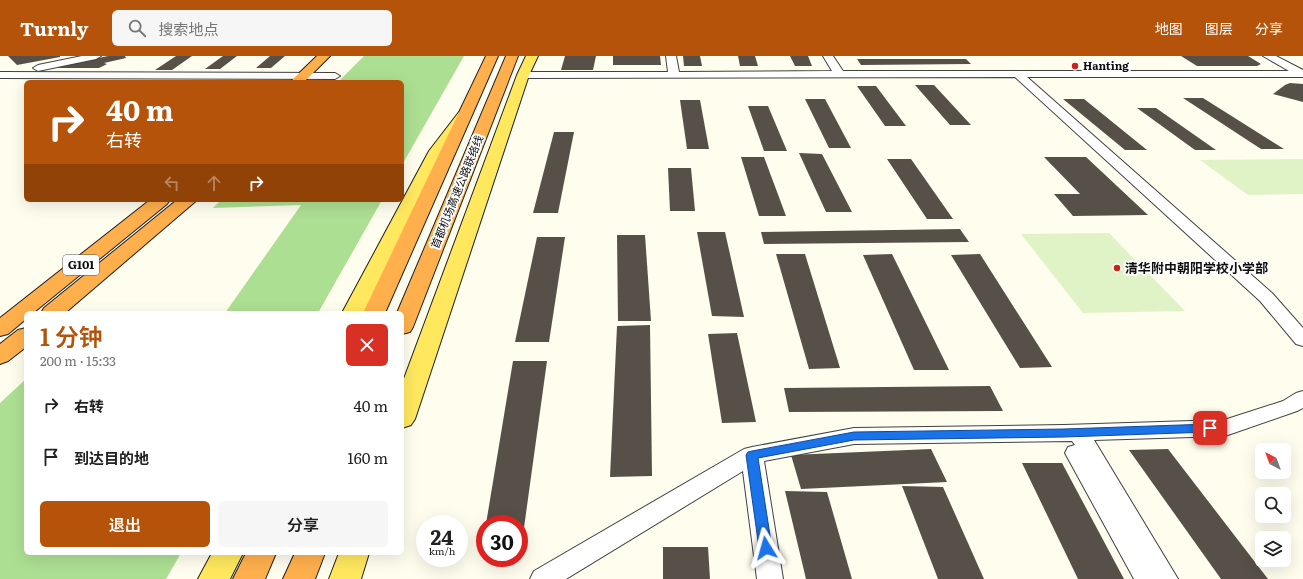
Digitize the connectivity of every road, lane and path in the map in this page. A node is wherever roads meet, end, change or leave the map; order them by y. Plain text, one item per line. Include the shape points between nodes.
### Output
1 (96, 56) edge
2 (492, 56) edge
3 (512, 56) edge
4 (532, 56) edge
5 (671, 56) edge
6 (828, 56) edge
7 (1268, 56) edge
8 (330, 58) edge
9 (523, 74) junction
10 (839, 74) junction
11 (1017, 74) junction
12 (1302, 74) edge
13 (1, 75) edge
14 (674, 75) junction
15 (335, 76) dead end
16 (309, 79) edge
17 (468, 110) junction
18 (159, 202) edge
19 (186, 202) edge
20 (54, 311) edge
21 (354, 311) edge
22 (375, 311) edge
23 (404, 322) edge
24 (0, 329) edge
25 (24, 337) edge
26 (1303, 340) edge
27 (0, 356) edge
28 (1303, 398) edge
29 (404, 413) edge
30 (1071, 433) junction
31 (752, 455) junction
32 (227, 555) edge
33 (260, 555) edge
34 (309, 555) edge
35 (353, 555) edge
36 (214, 579) edge
37 (249, 579) edge
38 (299, 579) edge
39 (345, 579) edge
40 (543, 579) edge
41 (770, 579) edge
42 (1148, 579) edge
43 (1165, 579) edge

1 - 13 street
2 - 17 highway, 首都机场高速公路联络线
3 - 23 highway, 首都机场高速公路联络线
4 - 9 main road
5 - 14 street
6 - 10 street
7 - 12 street
8 - 16 highway
9 - 14 street
9 - 29 main road
10 - 11 street
10 - 14 street
11 - 12 street
11 - 26 street via 1266,298
13 - 16 street
15 - 16 street
17 - 21 main road via 437,151
17 - 22 highway, 首都机场高速公路联络线
18 - 24 highway, G101
19 - 20 highway, G101
25 - 27 highway
28 - 30 street via 1290,406 1225,428
30 - 31 street via 854,436
30 - 42 street
30 - 43 street
31 - 40 street
31 - 41 street
32 - 36 main road
33 - 37 highway
34 - 38 highway
35 - 39 main road

